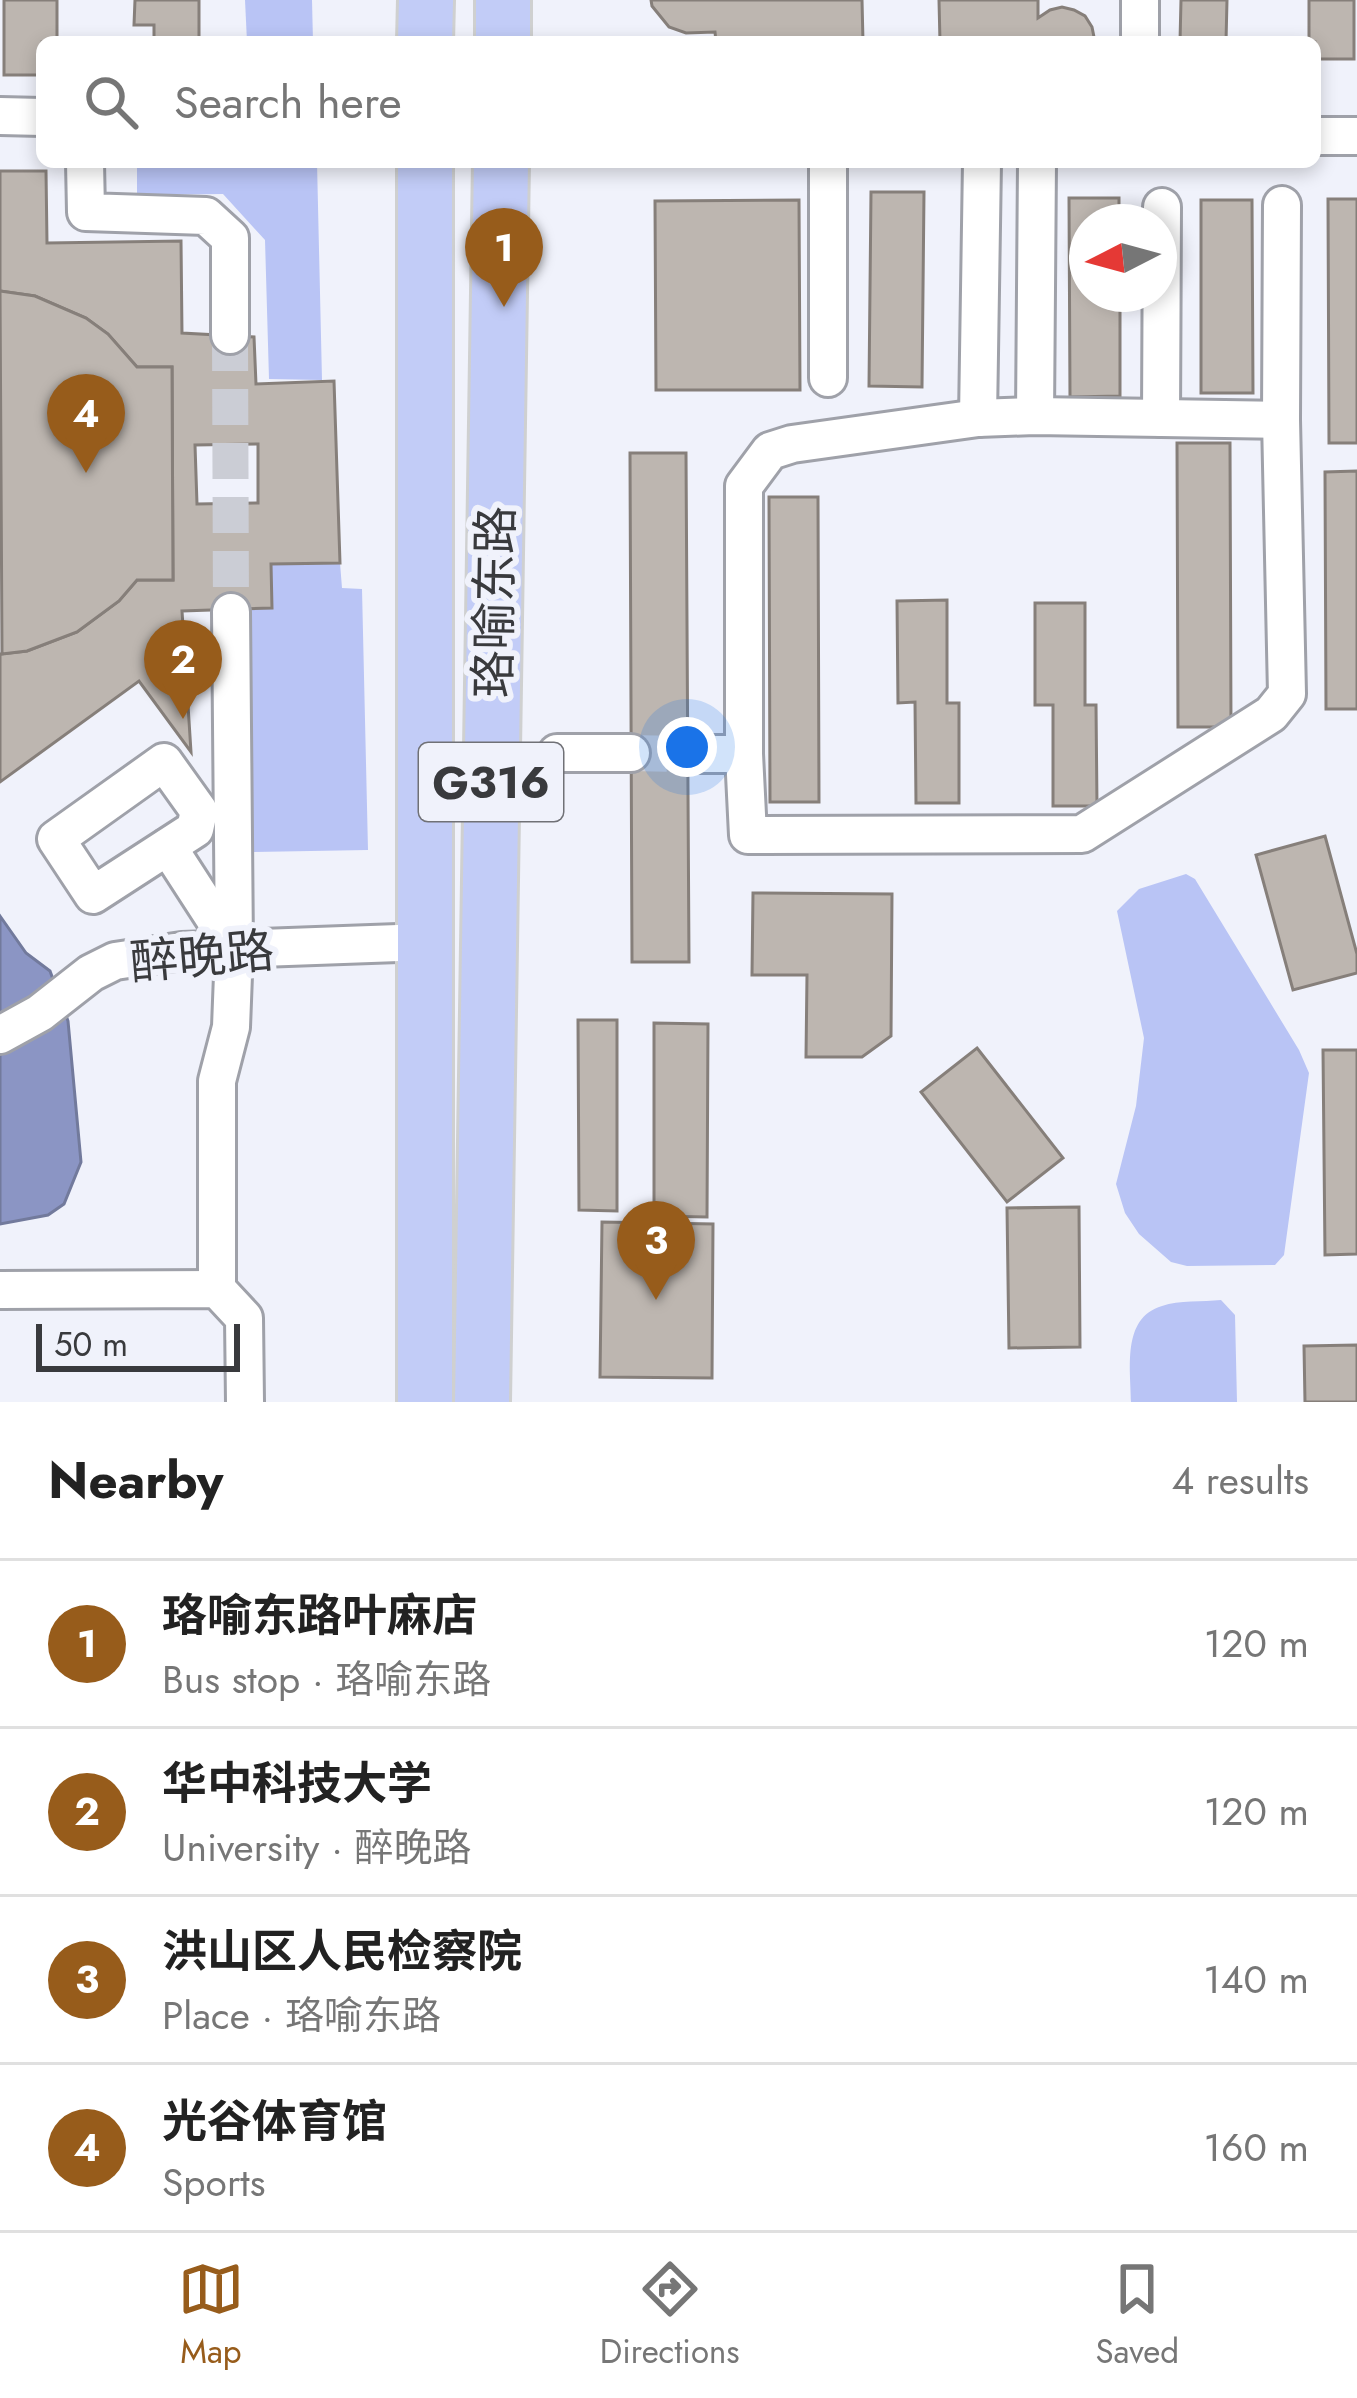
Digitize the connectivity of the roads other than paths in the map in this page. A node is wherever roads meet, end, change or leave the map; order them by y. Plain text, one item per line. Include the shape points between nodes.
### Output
1 (426, 0) edge
2 (503, 0) edge
3 (1140, 0) edge
4 (425, 36) edge
5 (503, 36) edge
6 (1140, 36) edge
7 (0, 116) edge
8 (36, 117) edge
9 (1321, 136) edge
10 (1357, 136) edge
11 (85, 168) edge
12 (424, 168) edge
13 (501, 168) edge
14 (828, 168) edge
15 (982, 168) edge
16 (1037, 168) edge
17 (1282, 205) dead end
18 (1162, 312) edge
19 (230, 335) tunnel mouth
20 (828, 378) dead end
21 (1035, 416) junction
22 (978, 418) junction
23 (1161, 418) junction
24 (1281, 421) junction
25 (231, 612) tunnel mouth
26 (557, 753) dead end
27 (631, 753) tunnel mouth
28 (688, 754) tunnel mouth
29 (744, 754) junction
30 (168, 847) junction
31 (426, 942) junction
32 (234, 950) junction
33 (0, 1035) edge
34 (217, 1289) junction
35 (0, 1290) edge
36 (245, 1402) edge
37 (425, 1402) edge
38 (482, 1402) edge

1 - 4 highway
2 - 5 highway
3 - 6 street
7 - 8 street
9 - 10 street
11 - 19 street via 86,212 206,216 230,238
12 - 31 highway, 珞喻东路 / G316
13 - 38 highway, 珞喻东路 / G316
14 - 20 street
15 - 22 street
16 - 21 street
17 - 24 street
18 - 23 street
21 - 22 street
21 - 23 street
22 - 29 street via 792,444 770,451 744,486
23 - 24 street
24 - 29 street via 1287,694 1270,714 1082,834 748,835
25 - 32 street
26 - 27 street
28 - 29 street
30 - 30 street via 93,895 56,838 96,792 180,762 199,811 194,829
30 - 32 street
31 - 32 street, 醉晚路
31 - 37 highway, 珞喻东路 / G316
32 - 33 street, 醉晚路 via 115,961
32 - 34 street via 231,1027 217,1081
34 - 35 street
34 - 36 street via 244,1318

